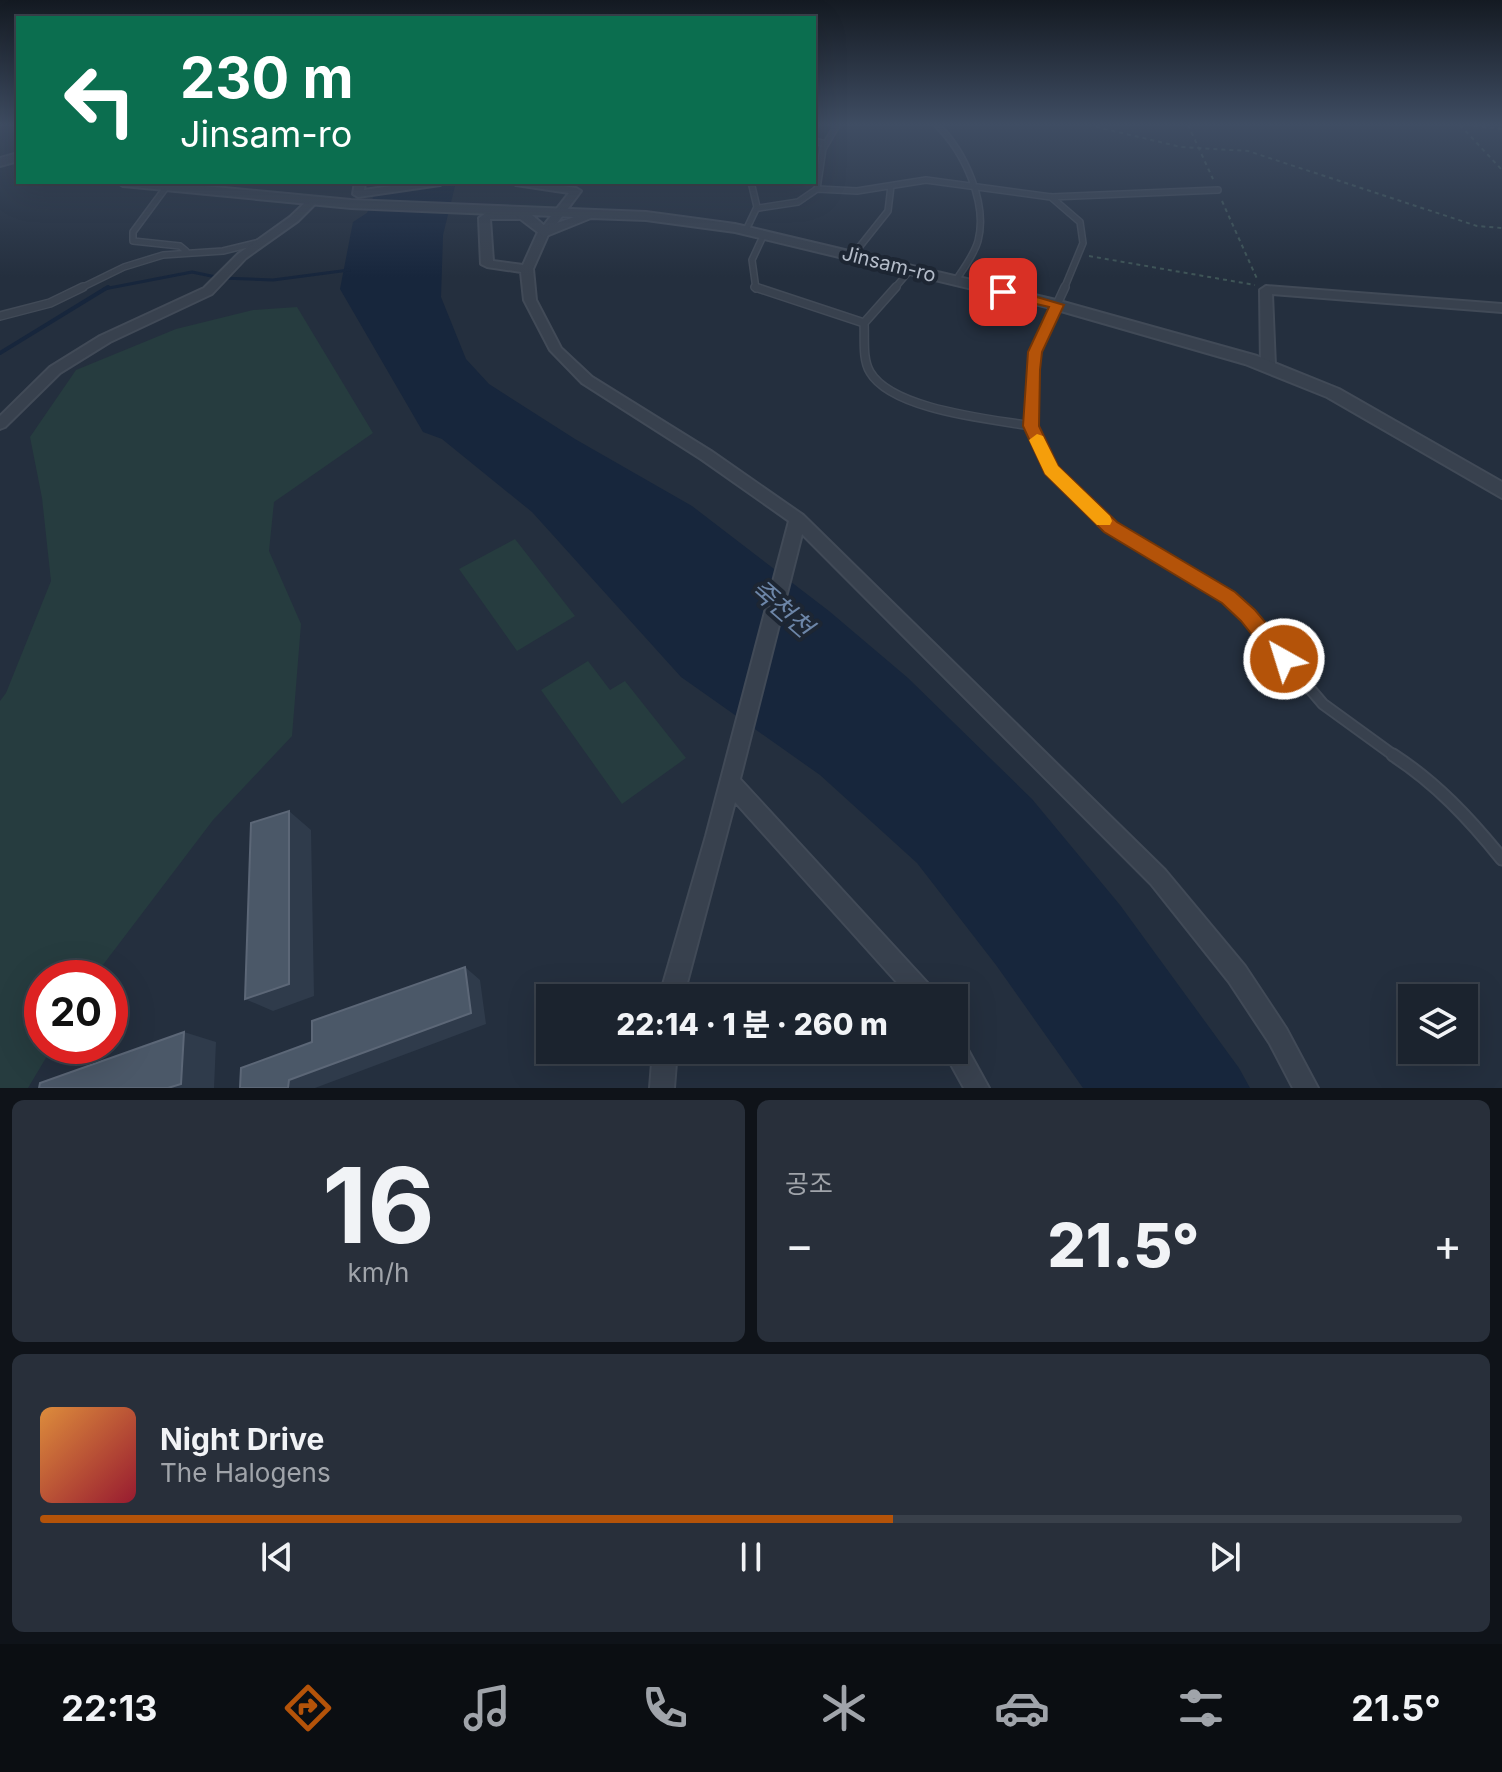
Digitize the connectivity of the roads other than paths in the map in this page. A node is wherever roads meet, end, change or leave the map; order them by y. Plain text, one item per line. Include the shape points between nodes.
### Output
1 (820, 176) edge
2 (968, 176) edge
3 (145, 184) edge
4 (426, 184) edge
5 (529, 184) edge
6 (752, 184) edge
7 (167, 186) junction
8 (891, 186) junction
9 (972, 186) junction
10 (817, 189) junction
11 (1218, 190) road end
12 (357, 196) edge
13 (1051, 197) junction
14 (314, 200) junction
15 (759, 208) junction
16 (562, 211) junction
17 (520, 213) junction
18 (602, 214) junction
19 (746, 230) junction
20 (544, 233) junction
21 (764, 234) junction
22 (264, 240) junction
23 (186, 251) junction
24 (853, 255) junction
25 (527, 269) junction
26 (911, 269) junction
27 (956, 280) junction
28 (1057, 305) junction
29 (1502, 308) edge
30 (0, 316) edge
31 (864, 323) junction
32 (1268, 366) junction
33 (0, 424) edge
34 (1031, 426) junction
35 (1502, 491) edge
36 (797, 519) junction
37 (732, 784) junction
38 (1502, 859) edge
39 (675, 984) edge
40 (913, 984) edge
41 (664, 1064) edge
42 (964, 1064) edge
43 (662, 1088) edge
44 (977, 1088) edge
45 (1306, 1088) edge

1 - 10 lane
2 - 9 lane
3 - 7 street
4 - 12 street
5 - 16 street via 576,191
6 - 15 lane
7 - 14 street
7 - 23 lane via 133,232 133,241
8 - 9 lane via 926,180
8 - 10 lane
8 - 24 lane via 888,211
9 - 13 lane
9 - 27 lane via 979,239
10 - 15 lane via 799,205
11 - 13 lane
12 - 14 street
12 - 17 street, Jinsam-ro
13 - 28 lane via 1080,222 1083,243
14 - 22 street
15 - 19 lane
16 - 17 street, Jinsam-ro
16 - 18 street, Jinsam-ro
16 - 20 street
17 - 20 street
17 - 25 street via 484,218 487,264
18 - 19 street, Jinsam-ro
18 - 20 street
19 - 21 street, Jinsam-ro
20 - 25 street
21 - 24 street, Jinsam-ro
21 - 31 lane via 752,260 756,289
22 - 23 lane via 223,251
22 - 33 street via 196,298 67,362
23 - 30 lane via 135,264 50,303
24 - 26 street, Jinsam-ro
25 - 36 street via 530,300 565,361
26 - 27 street, Jinsam-ro
26 - 31 lane
27 - 28 street, Jinsam-ro
28 - 32 street, Jinsam-ro
28 - 34 lane via 1035,352
29 - 32 street via 1266,290
31 - 34 lane via 870,372 878,382 928,405
32 - 35 street, Jinsam-ro via 1333,393
34 - 38 lane via 1051,469 1110,527 1228,598 1323,704 1425,776
36 - 37 street
36 - 45 street via 1158,877 1237,974
37 - 39 street
37 - 40 street
41 - 43 street
42 - 44 street

